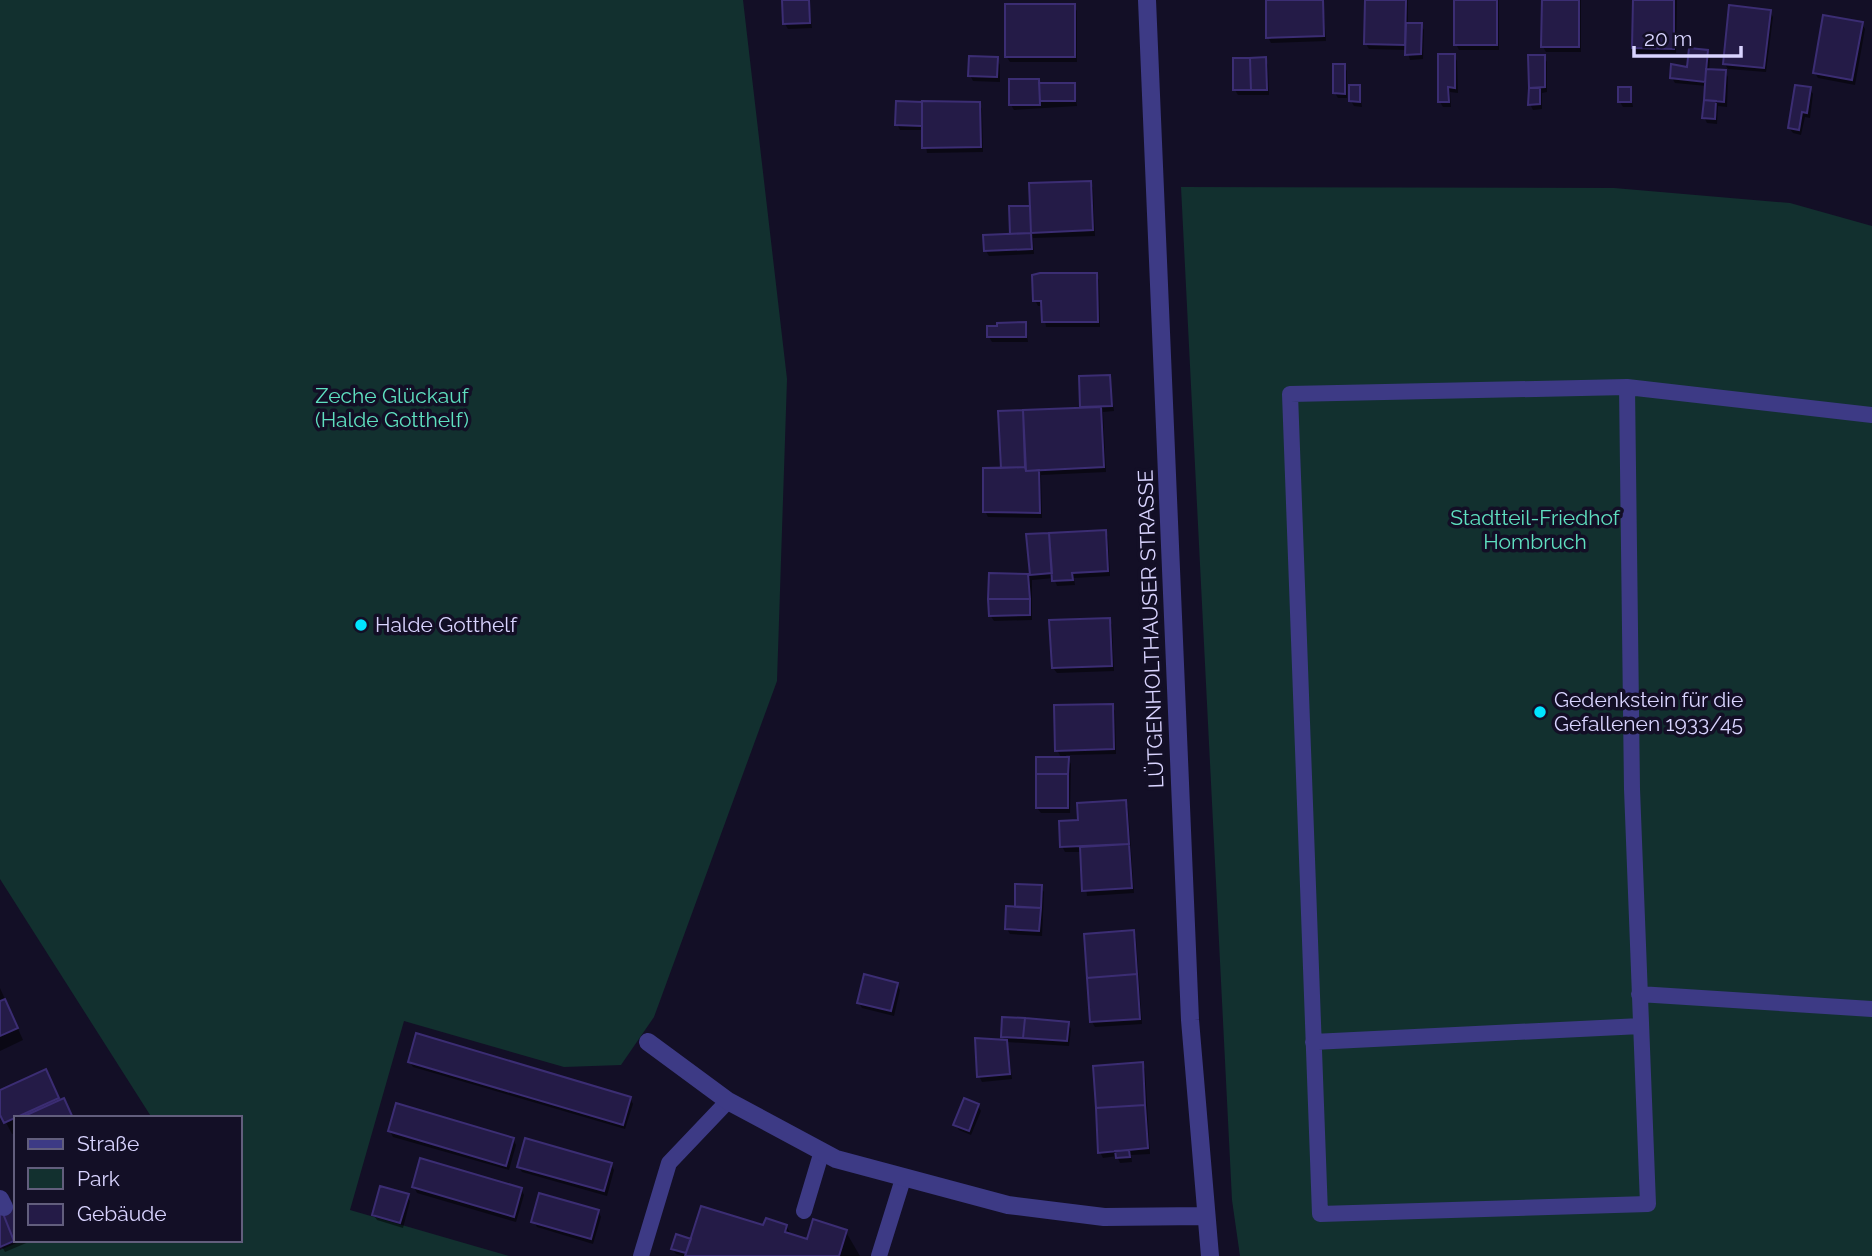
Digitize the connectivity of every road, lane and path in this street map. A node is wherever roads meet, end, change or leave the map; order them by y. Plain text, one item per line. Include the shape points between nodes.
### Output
1 (1147, 0) edge
2 (1627, 387) junction
3 (1872, 415) edge
4 (1639, 994) junction
5 (1872, 1009) edge
6 (1641, 1026) junction
7 (648, 1042) dead end
8 (1313, 1042) junction
9 (728, 1101) junction
10 (822, 1151) junction
11 (903, 1179) junction
12 (804, 1211) dead end
13 (1205, 1216) junction
14 (641, 1256) edge
15 (880, 1256) edge
16 (1210, 1256) edge

1 - 13 street, LÜTGENHOLTHAUSER STRASSE via 1189,1006
2 - 3 lane
2 - 4 lane
2 - 8 lane via 1290,394
4 - 5 lane
4 - 6 lane
6 - 8 lane
6 - 8 lane via 1648,1205 1320,1214
7 - 9 street
9 - 10 street
9 - 14 lane via 669,1163
10 - 11 street
10 - 12 lane
11 - 13 street via 1009,1205 1104,1217
11 - 15 lane
13 - 16 street, LÜTGENHOLTHAUSER STRASSE

